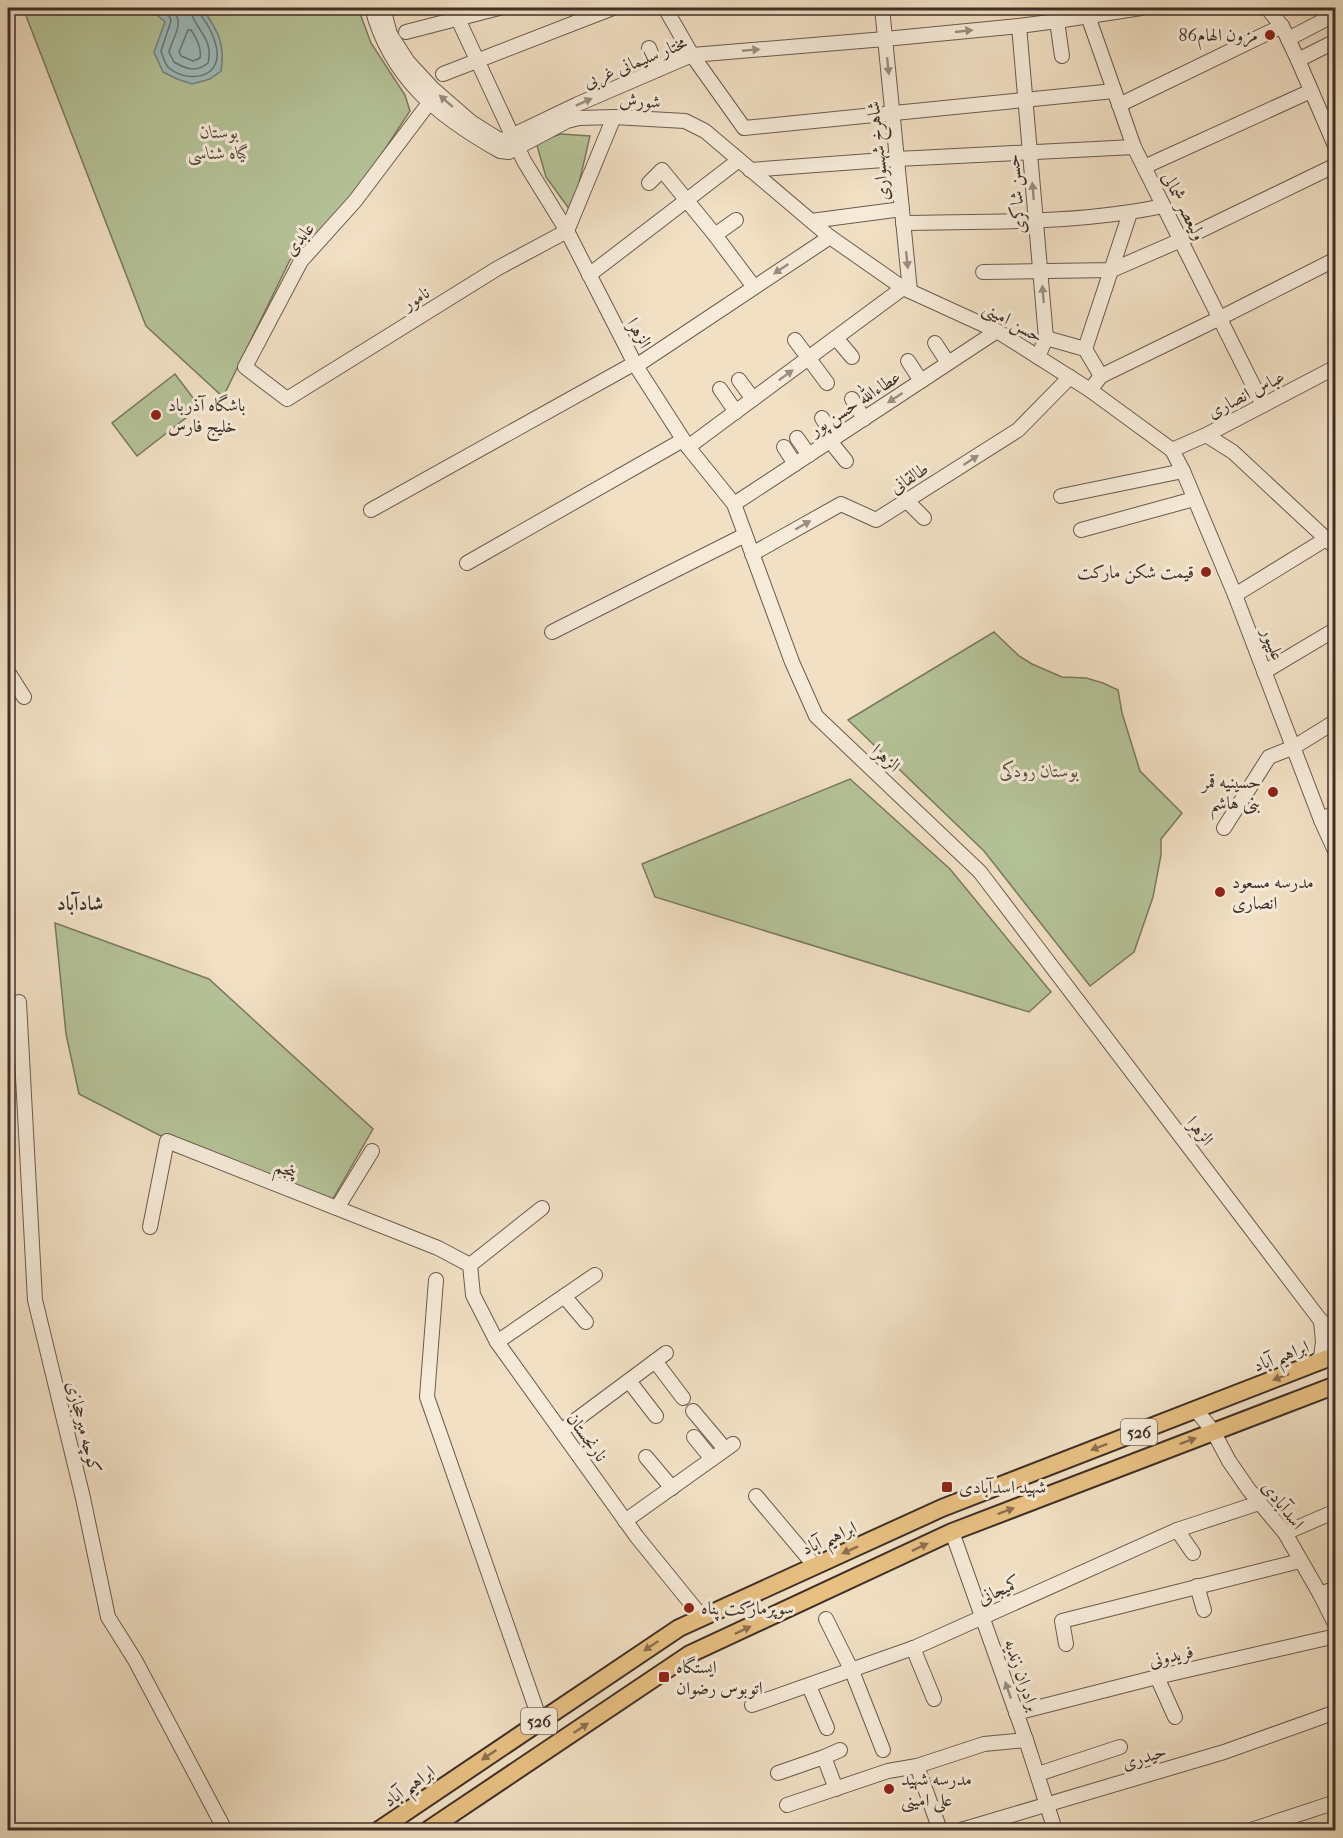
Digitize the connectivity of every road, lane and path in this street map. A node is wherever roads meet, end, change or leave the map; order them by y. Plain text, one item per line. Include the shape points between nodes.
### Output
1 (372, 8) edge
2 (383, 8) edge
3 (499, 8) edge
4 (613, 8) edge
5 (665, 8) edge
6 (882, 8) edge
7 (1141, 8) edge
8 (1268, 8) edge
9 (458, 13) edge
10 (1335, 14) edge
11 (1088, 16) junction
12 (1057, 21) junction
13 (1019, 26) junction
14 (1282, 26) junction
15 (406, 32) dead end
16 (885, 39) junction
17 (1288, 39) junction
18 (1335, 41) edge
19 (649, 48) dead end
20 (692, 55) junction
21 (1062, 56) dead end
22 (477, 60) junction
23 (1298, 60) junction
24 (657, 70) junction
25 (443, 74) dead end
26 (1114, 91) junction
27 (1311, 91) junction
28 (1025, 100) junction
29 (429, 103) junction
30 (1119, 105) junction
31 (893, 113) junction
32 (614, 117) junction
33 (1329, 117) edge
34 (515, 142) junction
35 (1134, 147) junction
36 (1335, 148) edge
37 (1030, 152) junction
38 (897, 159) junction
39 (739, 160) junction
40 (1335, 165) edge
41 (1144, 167) junction
42 (750, 170) junction
43 (649, 183) dead end
44 (686, 200) junction
45 (1163, 206) junction
46 (1130, 213) junction
47 (903, 216) junction
48 (736, 220) dead end
49 (1036, 220) junction
50 (811, 221) junction
51 (567, 231) junction
52 (715, 235) junction
53 (830, 237) junction
54 (1181, 240) junction
55 (1335, 259) edge
56 (1040, 270) junction
57 (1112, 270) junction
58 (983, 272) dead end
59 (589, 275) junction
60 (754, 287) junction
61 (907, 290) junction
62 (1220, 318) junction
63 (997, 331) junction
64 (836, 338) junction
65 (1046, 338) junction
66 (795, 340) dead end
67 (935, 343) dead end
68 (1085, 349) junction
69 (852, 357) dead end
70 (1038, 357) junction
71 (809, 358) junction
72 (908, 361) dead end
73 (948, 363) junction
74 (635, 364) junction
75 (1335, 368) edge
76 (1101, 376) junction
77 (1070, 377) junction
78 (739, 380) dead end
79 (921, 381) junction
80 (827, 383) dead end
81 (720, 389) dead end
82 (1090, 390) junction
83 (287, 399) joint
84 (753, 399) junction
85 (852, 399) dead end
86 (1263, 405) junction
87 (736, 412) junction
88 (822, 418) dead end
89 (864, 418) junction
90 (1206, 435) junction
91 (797, 438) dead end
92 (832, 440) junction
93 (685, 443) junction
94 (784, 447) dead end
95 (1172, 450) junction
96 (808, 455) junction
97 (846, 461) dead end
98 (795, 464) junction
99 (1183, 471) junction
100 (1061, 496) dead end
101 (1194, 499) junction
102 (907, 501) junction
103 (734, 504) junction
104 (371, 510) dead end
105 (924, 518) dead end
106 (1081, 530) dead end
107 (745, 535) junction
108 (1331, 543) edge
109 (752, 554) junction
110 (467, 563) dead end
111 (1235, 595) junction
112 (1335, 629) edge
113 (552, 632) dead end
114 (8, 672) edge
115 (1264, 672) junction
116 (24, 697) dead end
117 (1335, 721) edge
118 (1294, 747) junction
119 (1335, 812) edge
120 (1321, 820) junction
121 (1224, 828) dead end
122 (1335, 853) edge
123 (19, 1002) dead end
124 (372, 1151) dead end
125 (337, 1208) junction
126 (542, 1208) dead end
127 (150, 1227) dead end
128 (470, 1265) junction
129 (595, 1275) dead end
130 (436, 1280) dead end
131 (564, 1296) junction
132 (1321, 1321) junction
133 (586, 1322) dead end
134 (1335, 1332) edge
135 (497, 1342) junction
136 (1335, 1355) edge
137 (1313, 1364) junction
138 (629, 1380) junction
139 (1335, 1385) edge
140 (683, 1398) dead end
141 (1196, 1410) junction
142 (693, 1411) dead end
143 (656, 1416) dead end
144 (561, 1431) junction
145 (1213, 1431) junction
146 (694, 1437) dead end
147 (646, 1457) dead end
148 (712, 1459) junction
149 (672, 1488) junction
150 (756, 1496) dead end
151 (1259, 1503) junction
152 (1329, 1514) dead end
153 (625, 1521) junction
154 (1178, 1530) junction
155 (951, 1532) junction
156 (1285, 1533) junction
157 (1193, 1553) dead end
158 (1300, 1561) junction
159 (814, 1566) junction
160 (1197, 1586) junction
161 (1335, 1588) edge
162 (1320, 1594) junction
163 (1204, 1610) dead end
164 (702, 1617) junction
165 (982, 1617) junction
166 (826, 1618) dead end
167 (1335, 1626) edge
168 (1335, 1636) edge
169 (1066, 1644) dead end
170 (912, 1648) junction
171 (852, 1671) junction
172 (1157, 1677) junction
173 (808, 1686) junction
174 (934, 1699) dead end
175 (752, 1705) dead end
176 (1335, 1712) edge
177 (1016, 1713) junction
178 (1175, 1717) dead end
179 (540, 1720) junction
180 (827, 1728) dead end
181 (1026, 1740) junction
182 (1120, 1747) dead end
183 (840, 1750) dead end
184 (883, 1750) dead end
185 (824, 1757) junction
186 (917, 1766) junction
187 (778, 1773) dead end
188 (1038, 1774) junction
189 (836, 1789) junction
190 (1335, 1802) edge
191 (787, 1805) dead end
192 (1047, 1805) junction
193 (225, 1830) edge
194 (379, 1830) edge
195 (428, 1830) edge
196 (940, 1830) edge
197 (961, 1830) edge
198 (1055, 1830) edge
199 (1251, 1830) edge

1 - 29 street via 389,54
34 -> 2 street via 498,140 471,123 432,88 398,49
3 - 9 street
4 - 22 street
5 - 20 street
6 - 16 street, شاهرخ شهسواری
7 - 11 street, مختار سلیمانی غربی
8 - 14 street
9 - 15 street
9 - 22 street, الزهرا
10 - 17 street
11 - 12 street, مختار سلیمانی غربی
11 - 26 street, ولیعصر شمالی
12 - 13 street, مختار سلیمانی غربی
12 - 21 street
16 -> 13 street, مختار سلیمانی غربی
13 - 28 street, حسن شاکری
14 - 17 street
14 - 30 street
20 -> 16 street, مختار سلیمانی غربی
16 -> 31 street, شاهرخ شهسواری
17 - 23 street
18 - 23 street
19 - 24 street
20 - 24 street, مختار سلیمانی غربی
20 - 31 street via 744,128
22 - 25 street
22 - 34 street, الزهرا
23 - 27 street
34 -> 24 street, مختار سلیمانی غربی via 578,104
26 - 28 street
26 - 30 street, ولیعصر شمالی
27 - 33 street
27 - 41 street
28 - 31 street
28 - 37 street, حسن شاکری
29 - 34 street via 500,152 509,152
29 - 83 street, عابدی via 355,201 301,261 245,367
30 - 35 street, ولیعصر شمالی
31 - 38 street, شاهرخ شهسواری
32 - 34 street, شورش via 567,121
32 - 39 street, شورش via 685,121 705,130
32 - 51 street
33 - 36 street
34 - 51 street, الزهرا
35 - 37 street
35 - 41 street, ولیعصر شمالی
37 - 38 street
49 -> 37 street, حسن شاکری
38 - 42 street
38 - 47 street, شاهرخ شهسواری
39 - 42 street, شورش
39 - 44 street
40 - 54 street
41 - 45 street, ولیعصر شمالی
42 - 50 street, حسن امینی
43 - 44 street via 662,170
44 - 52 street
44 - 59 street
45 - 46 street
45 - 54 street, ولیعصر شمالی
46 - 49 street
46 - 57 street
47 - 49 street
47 - 50 street
47 -> 61 street, شاهرخ شهسواری
48 - 52 street
49 - 56 street, حسن شاکری
50 - 53 street, حسن امینی
51 - 59 street, الزهرا
51 - 83 street, نامور via 498,268
52 - 60 street
53 -> 60 street
53 - 61 street, حسن امینی
54 - 57 street
54 - 62 street, ولیعصر شمالی
55 - 62 street
56 - 57 street
56 - 58 street
65 -> 56 street, حسن شاکری
57 - 68 street
59 - 74 street, الزهرا
60 - 74 street
61 - 63 street, حسن امینی
61 - 64 street
62 - 76 street
62 - 86 street, ولیعصر شمالی
63 - 70 street, حسن امینی
63 - 73 street, عطاءالله حسن پور
64 - 69 street
64 - 71 street
65 - 68 street
65 - 70 street, حسن شاکری
66 - 71 street
67 - 73 street
68 - 76 street
70 - 77 street, حسن امینی
71 - 80 street
84 -> 71 street
72 - 79 street
73 - 79 street, عطاءالله حسن پور
74 - 93 street, الزهرا
74 - 104 street
75 - 86 street, عباس انصاری
76 - 82 street
77 - 82 street, حسن امینی
102 -> 77 street, طالقانی via 1018,430
78 - 84 street
79 -> 89 street, عطاءالله حسن پور
81 - 87 street
82 - 95 street, حسن امینی
84 - 87 street
85 - 89 street
86 - 90 street, عباس انصاری
87 - 93 street
88 - 92 street
89 - 92 street, عطاءالله حسن پور
90 - 95 street, عباس انصاری
90 - 108 street via 1233,452
91 - 96 street
92 - 96 street, عطاءالله حسن پور
92 - 97 street
93 - 103 street, الزهرا
93 - 110 street
94 - 98 street
95 - 99 street, علیپور
96 - 98 street, عطاءالله حسن پور
98 - 103 street, عطاءالله حسن پور
99 - 100 street
99 - 101 street, علیپور
101 - 106 street
101 - 111 street, علیپور
102 - 105 street
109 -> 102 street, طالقانی via 841,504 876,520
103 - 107 street, الزهرا
107 - 109 street, الزهرا
107 - 113 street
108 - 111 street
109 - 132 street, الزهرا via 816,716 980,872
111 - 115 street, علیپور
112 - 115 street
114 - 116 street
115 - 118 street, علیپور
117 - 118 street
118 - 120 street, علیپور
118 - 121 street via 1269,758
119 - 120 street
120 - 122 street, علیپور
123 - 193 street, کوچه میرحجازی via 35,1300 108,1617
124 - 125 street
125 - 127 street, پنجم via 167,1141
125 - 128 street, پنجم via 438,1248
126 - 128 street
128 - 135 street, نارنجستان via 473,1295
129 - 131 street
130 - 179 street via 427,1397
131 - 133 street
131 - 135 street
132 - 134 street, الزهرا
132 - 137 street via 1321,1357
135 - 144 street, نارنجستان
136 - 137 main road, ابراهیم آباد / 526
137 -> 141 main road, ابراهیم آباد / 526
138 - 140 street via 661,1357
138 - 143 street
138 - 144 street
139 - 145 main road, 526
141 - 145 street, اسدآبادی
141 -> 159 main road, ابراهیم آباد / 526 via 942,1509
142 - 148 street via 729,1447
144 - 153 street, نارنجستان
145 - 151 street, اسدآبادی via 1228,1461
155 -> 145 main road, 526
146 - 148 street
147 - 149 street
148 - 149 street
149 - 153 street
150 - 159 street
151 - 154 street, کمیجانی
151 - 156 street, اسدآبادی
152 - 156 street
153 - 164 street, نارنجستان
154 - 157 street
154 - 165 street, کمیجانی
155 - 165 street, برادران زندیه
195 -> 155 main road, 526 via 690,1654
156 - 158 street, اسدآبادی
158 - 160 street
158 - 162 street, اسدآبادی
159 - 164 main road, ابراهیم آباد / 526
160 - 163 street
160 - 169 street via 1062,1621
161 - 162 street
162 - 167 street, اسدآبادی
164 -> 179 main road, ابراهیم آباد / 526 via 679,1628
165 - 170 street, کمیجانی
177 -> 165 street, برادران زندیه
166 - 171 street
168 - 172 street, فریدونی
170 - 171 street, کمیجانی
170 - 174 street
171 - 173 street, کمیجانی
171 - 184 street
172 - 177 street, فریدونی
172 - 178 street
173 - 175 street, کمیجانی
173 - 180 street
176 - 192 street, حیدری via 1224,1752
177 - 181 street, برادران زندیه
179 -> 194 main road, ابراهیم آباد / 526
181 - 186 street via 984,1744
181 - 188 street, برادران زندیه
182 - 188 street
183 - 185 street
185 - 187 street
185 - 189 street
186 - 189 street
186 - 196 street
188 - 192 street, برادران زندیه
189 - 191 street
190 - 199 street
192 - 197 street, حیدری
192 - 198 street, برادران زندیه

